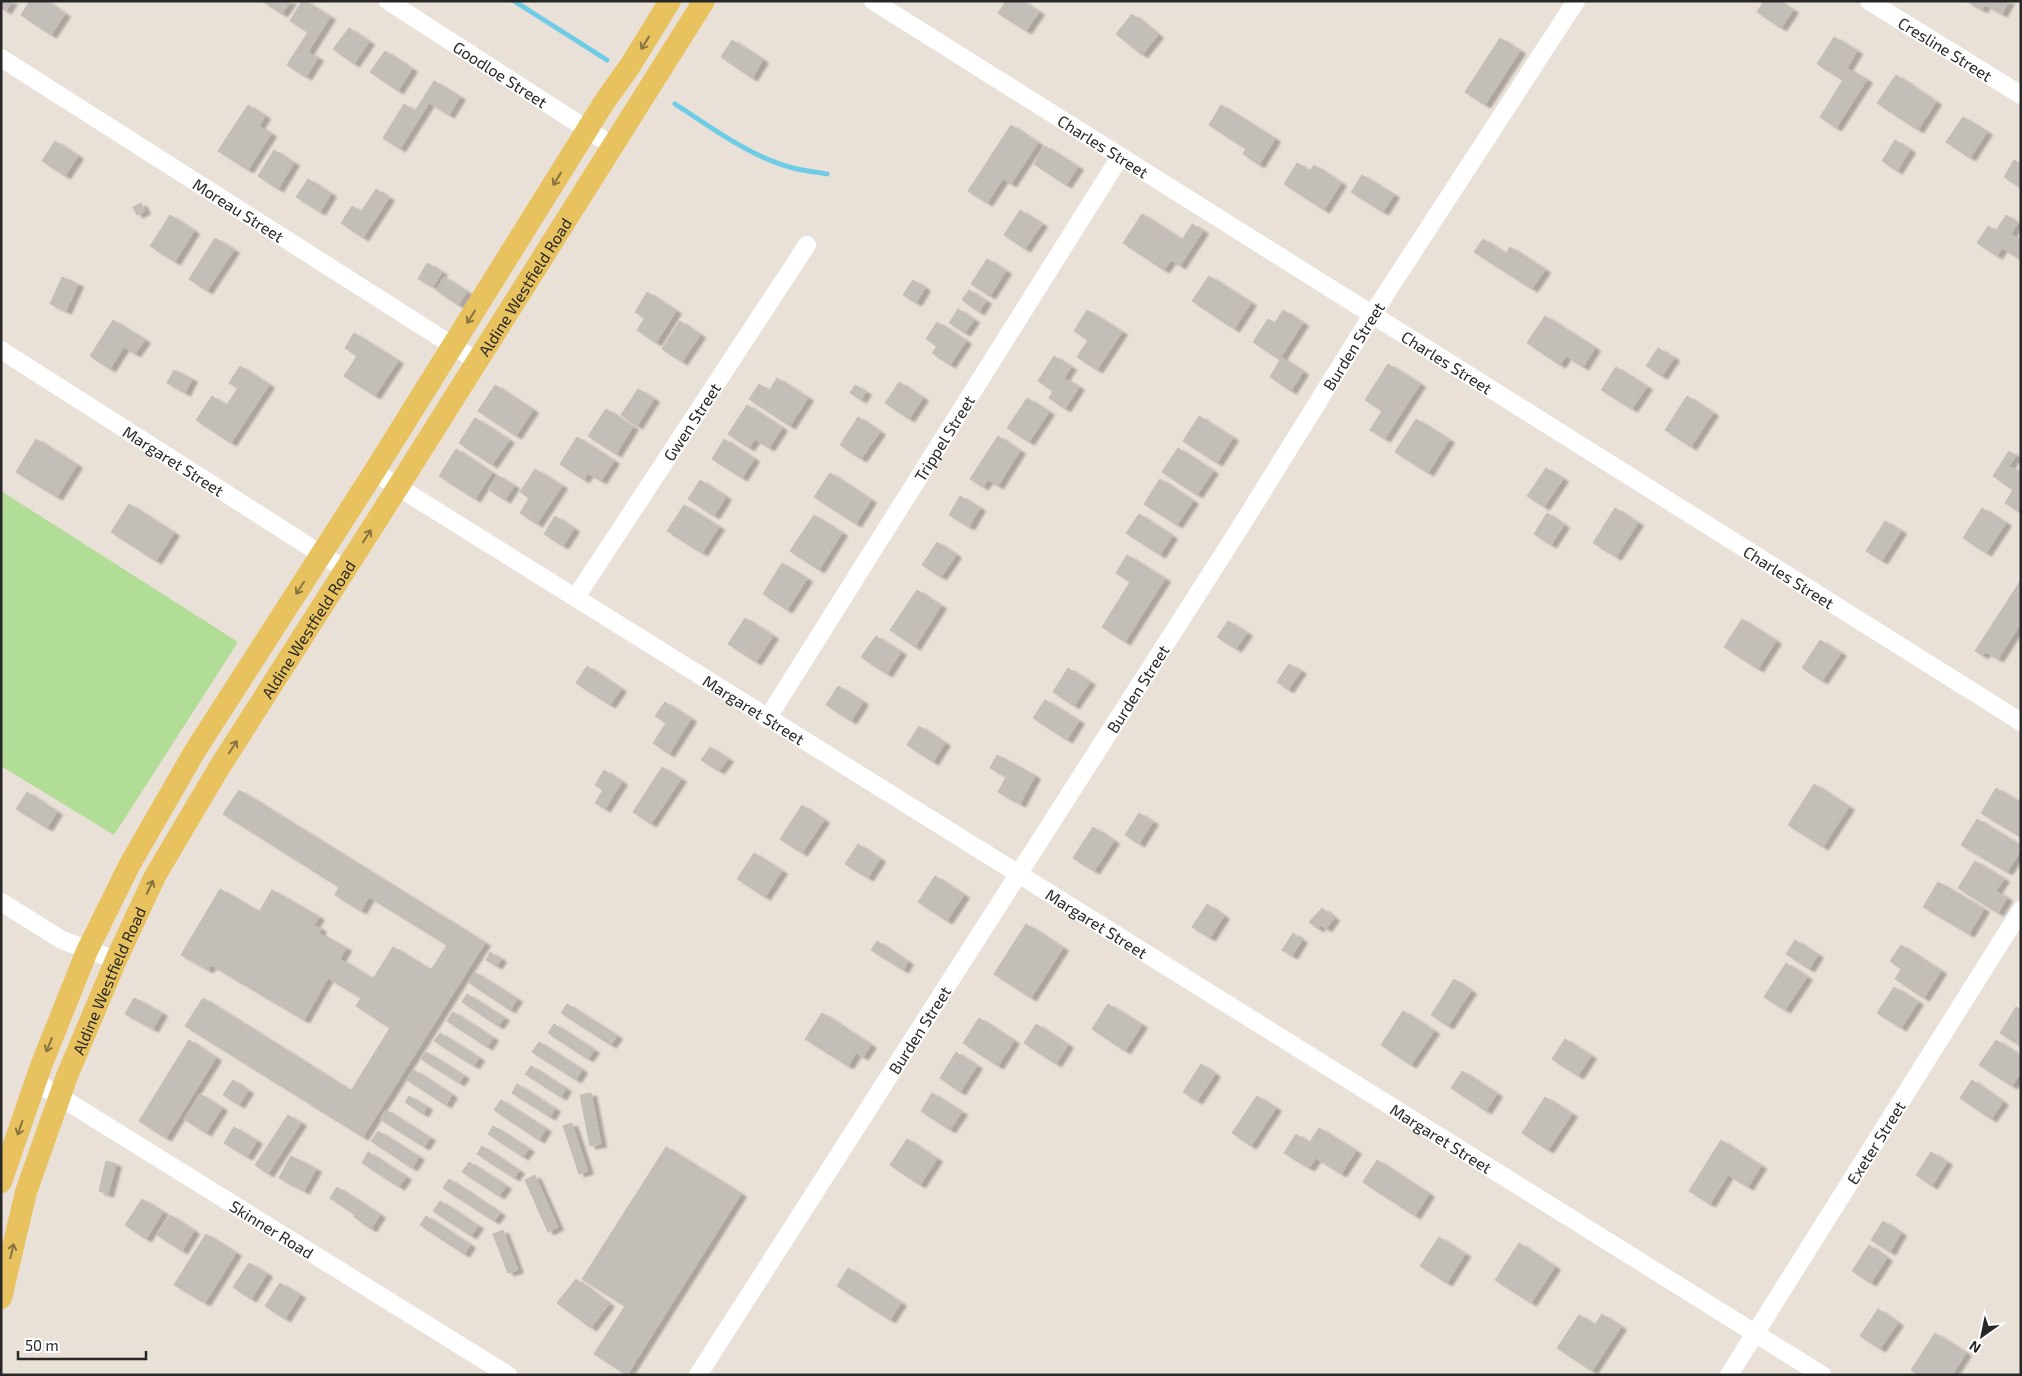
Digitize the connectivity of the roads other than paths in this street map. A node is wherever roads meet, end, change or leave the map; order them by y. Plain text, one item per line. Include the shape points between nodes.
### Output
1 (388, 1) edge
2 (670, 1) edge
3 (704, 1) edge
4 (873, 1) edge
5 (1576, 1) edge
6 (1869, 1) edge
7 (1, 58) edge
8 (2021, 96) edge
9 (588, 130) junction
10 (613, 146) junction
11 (1120, 157) junction
12 (807, 245) dead end
13 (1372, 315) junction
14 (453, 345) junction
15 (1, 350) edge
16 (477, 361) junction
17 (374, 472) junction
18 (398, 488) junction
19 (322, 555) junction
20 (346, 570) junction
21 (576, 597) junction
22 (767, 719) junction
23 (2021, 722) edge
24 (195, 751) junction
25 (219, 768) junction
26 (1019, 875) junction
27 (1, 902) edge
28 (2021, 910) edge
29 (87, 951) junction
30 (116, 960) junction
31 (64, 1007) junction
32 (92, 1017) junction
33 (36, 1082) junction
34 (61, 1097) junction
35 (1, 1182) edge
36 (1, 1298) edge
37 (1755, 1333) junction
38 (508, 1375) edge
39 (698, 1375) edge
40 (1729, 1375) edge
41 (1822, 1375) edge

1 - 9 street, Goodloe Street
2 -> 9 main road, Aldine Westfield Road
3 - 10 main road, Aldine Westfield Road
4 - 11 street, Charles Street
5 - 13 street, Burden Street
6 - 8 street, Cresline Street
7 - 14 street, Moreau Street
9 - 10 street, Goodloe Street
9 -> 14 main road, Aldine Westfield Road
10 - 16 main road, Aldine Westfield Road
11 - 13 street, Charles Street
11 - 22 street, Trippel Street
12 - 21 street, Gwen Street
13 - 23 street, Charles Street
13 - 26 street, Burden Street
14 - 16 street, Moreau Street
14 - 17 main road, Aldine Westfield Road
15 - 19 street, Margaret Street
16 - 18 main road, Aldine Westfield Road
17 - 18 street, Margaret Street
17 - 19 main road, Aldine Westfield Road
20 -> 18 main road, Aldine Westfield Road
18 - 21 street, Margaret Street
19 - 20 street, Margaret Street
19 -> 24 main road, Aldine Westfield Road
25 -> 20 main road, Aldine Westfield Road
21 - 22 street, Margaret Street
22 - 26 street, Margaret Street
24 - 25 main road
24 - 29 main road, Aldine Westfield Road via 130,864
30 -> 25 main road, Aldine Westfield Road via 155,876
26 - 37 street, Margaret Street
26 - 39 street, Burden Street
27 - 29 street via 62,940
28 - 37 street, Exeter Street
29 - 30 street
29 - 31 main road, Aldine Westfield Road
30 - 32 main road, Aldine Westfield Road
31 - 32 main road
31 -> 33 main road, Aldine Westfield Road
32 - 34 main road, Aldine Westfield Road
33 - 34 street, Skinner Road
33 -> 35 main road, Aldine Westfield Road
36 -> 34 main road, Aldine Westfield Road via 26,1192
34 - 38 street, Skinner Road
37 - 40 street, Exeter Street
37 - 41 street, Margaret Street

